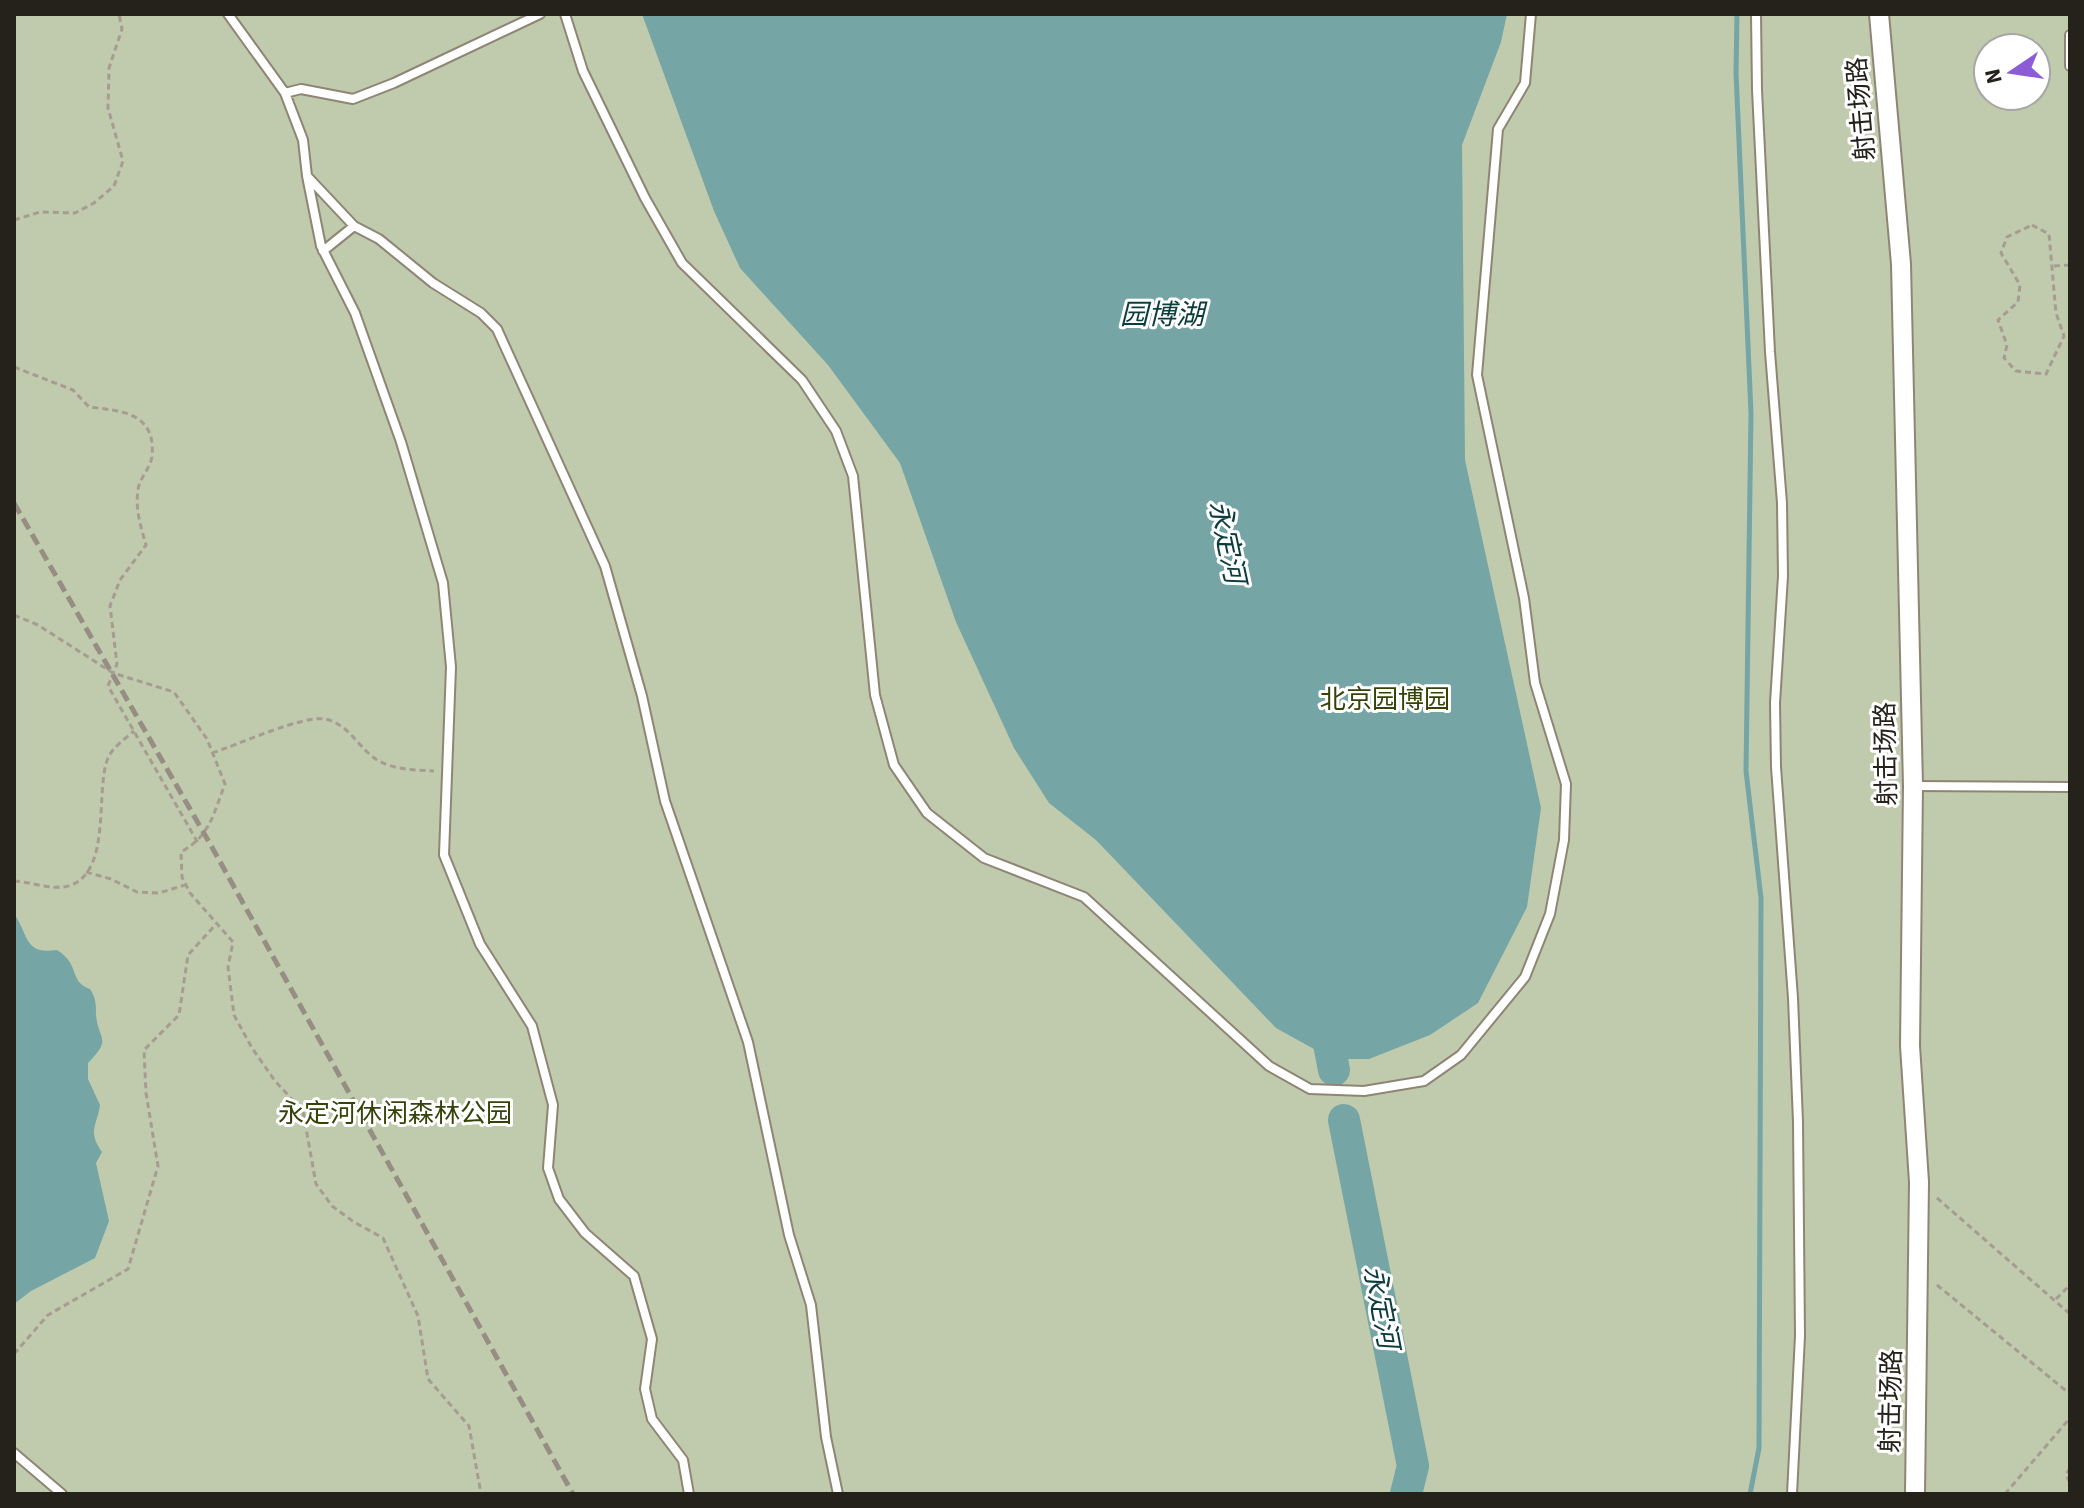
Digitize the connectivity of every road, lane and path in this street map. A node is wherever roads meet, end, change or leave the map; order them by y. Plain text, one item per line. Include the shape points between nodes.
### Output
1 (119, 14) edge
2 (228, 14) edge
3 (540, 14) edge
4 (565, 14) edge
5 (1531, 14) edge
6 (1756, 14) edge
7 (1879, 14) edge
8 (2070, 35) edge
9 (2070, 66) edge
10 (285, 93) junction
11 (307, 176) junction
12 (14, 220) edge
13 (354, 226) junction
14 (323, 251) junction
15 (2070, 265) edge
16 (2054, 266) junction
17 (14, 367) edge
18 (14, 615) edge
19 (113, 673) junction
20 (134, 731) junction
21 (212, 753) junction
22 (446, 772) junction
23 (1913, 786) junction
24 (2070, 787) edge
25 (198, 843) junction
26 (86, 872) junction
27 (14, 881) edge
28 (186, 884) junction
29 (217, 923) junction
30 (1919, 1182) junction
31 (1918, 1270) junction
32 (2070, 1285) edge
33 (2055, 1300) junction
34 (2070, 1314) edge
35 (14, 1354) edge
36 (2070, 1394) edge
37 (2070, 1418) edge
38 (14, 1453) edge
39 (2070, 1468) edge
40 (2070, 1483) edge
41 (62, 1494) edge
42 (481, 1494) edge
43 (689, 1494) edge
44 (838, 1494) edge
45 (1792, 1494) edge
46 (1915, 1494) edge
47 (2005, 1494) edge

1 - 12 path via 122,29 109,68 108,108 123,161 114,186 75,213 40,212
2 - 10 lane
3 - 10 lane via 353,99 301,89
4 - 5 lane via 583,71 682,263 802,380 836,431 853,476 875,695 894,765 927,813 984,858 1084,897 1269,1066 1310,1089 1364,1091 1424,1081 1461,1055 1525,977 1550,914 1564,840 1566,784 1535,683 1524,598 1477,375 1498,129 1525,83
6 - 45 lane via 1782,503 1776,767 1798,1122 1800,1336
7 - 23 street, 射击场路 via 1901,264
8 - 9 lane
10 - 11 lane via 303,140
11 - 13 lane
11 - 14 lane
13 - 14 lane
13 - 44 lane via 379,239 497,329 605,566 665,801 748,1042 789,1235 811,1305
14 - 22 lane via 355,313 443,583 451,667
15 - 16 path
16 - 16 path via 2049,234 2032,225 2007,237 2001,253 2020,285 2018,302 1998,320 2007,345 2004,358 2016,371 2046,374 2064,336 2056,313
17 - 19 path via 73,390 89,407 124,411 142,420 149,434 152,458 138,486 137,509 146,545 120,580 110,606 117,664
18 - 19 path
19 - 20 path via 108,686
19 - 21 path via 174,692
20 - 25 path
20 - 26 path via 108,757 98,843
21 - 22 path via 306,720 326,719 348,730 377,760 404,769
21 - 25 path via 225,784
22 - 43 lane via 444,855 480,944 532,1026 553,1105 548,1168 559,1199 585,1233 634,1276 652,1339 645,1389 652,1419 683,1460
23 - 24 lane
23 - 30 street, 射击场路 via 1910,1046
25 - 28 path via 181,852
26 - 27 path via 67,886
26 - 28 path via 137,892 159,893
28 - 29 path
29 - 35 path via 188,955 179,1015 144,1050 158,1166 128,1269 48,1315
29 - 42 path via 233,942 228,967 234,1015 259,1059 303,1111 316,1184 332,1206 383,1238 418,1316 428,1379 469,1426
30 - 31 street, 射击场路
30 - 33 path
31 - 36 path
31 - 46 street, 射击场路
32 - 33 path
33 - 34 path
37 - 47 path
38 - 41 lane
39 - 40 path

